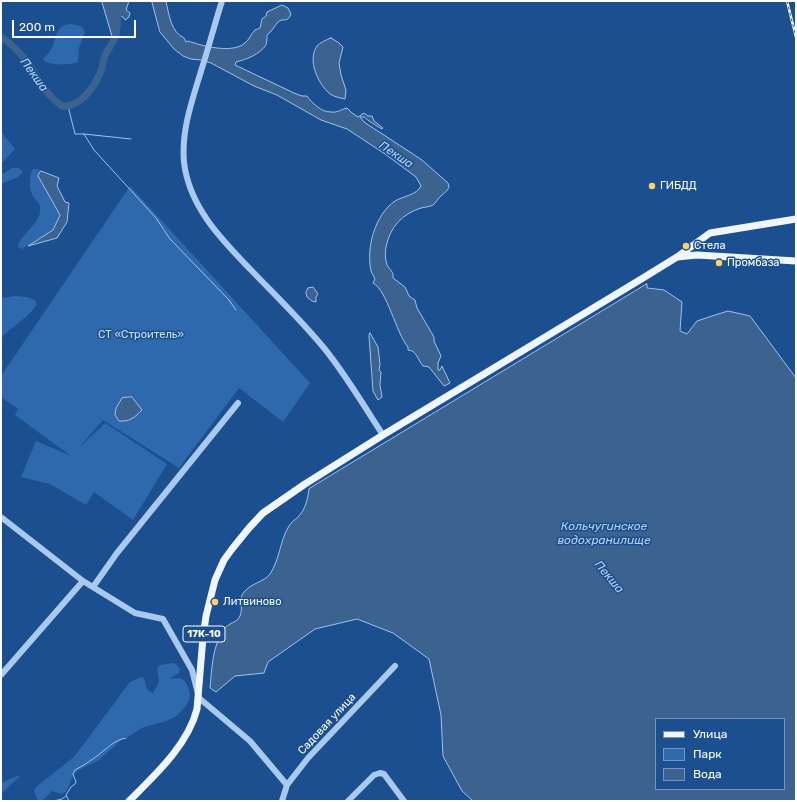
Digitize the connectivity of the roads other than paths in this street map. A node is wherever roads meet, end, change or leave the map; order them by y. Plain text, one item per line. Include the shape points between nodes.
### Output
1 (222, 1) edge
2 (796, 219) edge
3 (677, 257) junction
4 (796, 261) edge
5 (238, 403) dead end
6 (383, 435) junction
7 (1, 517) edge
8 (83, 581) junction
9 (93, 587) junction
10 (395, 666) dead end
11 (1, 675) edge
12 (198, 698) junction
13 (287, 785) junction
14 (130, 801) edge
15 (282, 801) edge
16 (348, 801) edge
17 (404, 801) edge

1 - 6 street via 192,98 185,132 184,162 188,179 198,204 218,235 324,348
2 - 3 main road via 710,233
3 - 4 main road via 696,255
3 - 6 main road
5 - 9 street via 117,553
6 - 12 main road, 17К-10 via 263,513 239,538 224,560 215,580 206,616
7 - 8 street
8 - 9 street
8 - 11 street
9 - 12 street via 135,613 163,619 192,670
10 - 13 street, Садовая улица via 308,758
12 - 13 street via 250,741
12 - 14 main road, 17К-10 via 196,715 184,738 156,774
13 - 15 street, Садовая улица
16 - 17 street via 380,773 384,774

